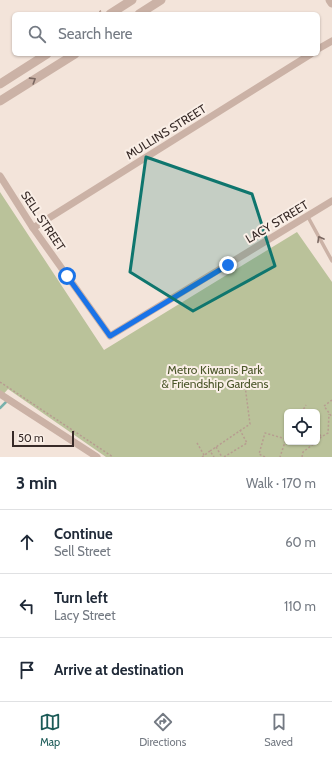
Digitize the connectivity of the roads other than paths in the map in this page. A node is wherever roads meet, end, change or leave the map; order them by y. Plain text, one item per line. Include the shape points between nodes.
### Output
1 (132, 0) edge
2 (161, 0) edge
3 (330, 0) edge
4 (332, 3) edge
5 (113, 12) edge
6 (141, 12) edge
7 (332, 41) edge
8 (320, 49) edge
9 (44, 56) edge
10 (72, 56) edge
11 (308, 56) edge
12 (0, 84) edge
13 (0, 101) edge
14 (0, 176) edge
15 (332, 201) edge
16 (308, 217) junction
17 (33, 228) junction
18 (332, 261) edge
19 (110, 336) joint
20 (0, 394) edge
21 (97, 457) edge

1 - 5 street
2 - 6 street
3 - 4 street
7 - 8 street
9 - 12 street
13 -> 10 street
11 - 17 street, MULLINS STREET
14 - 17 street, SELL STREET
15 - 16 street, LACY STREET
18 -> 16 lane
16 - 19 street, LACY STREET
17 - 19 street, SELL STREET
20 - 21 street

